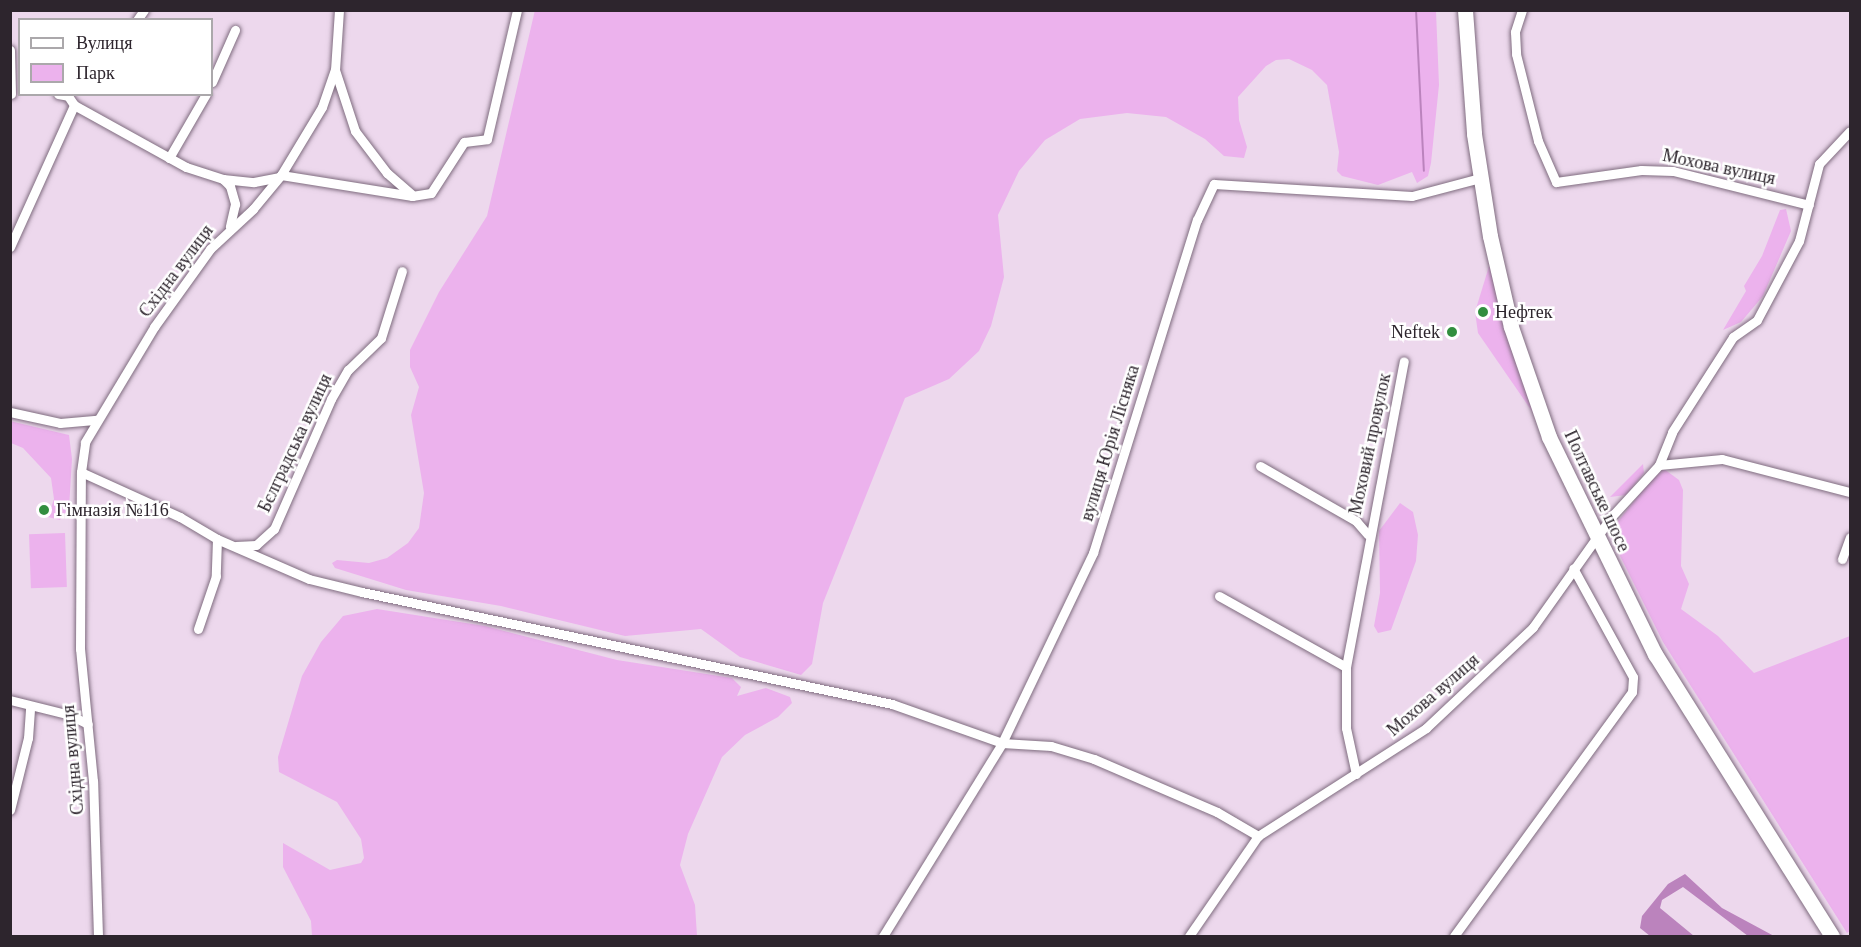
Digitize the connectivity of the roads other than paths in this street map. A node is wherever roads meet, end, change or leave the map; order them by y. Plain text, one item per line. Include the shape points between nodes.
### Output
1 (339, 10) edge
2 (518, 10) edge
3 (1465, 10) edge
4 (1522, 10) edge
5 (235, 30) dead end
6 (10, 50) edge
7 (335, 70) junction
8 (213, 80) edge
9 (11, 94) edge
10 (66, 96) edge
11 (205, 96) edge
12 (74, 105) junction
13 (1851, 131) edge
14 (170, 158) junction
15 (280, 176) junction
16 (1480, 178) junction
17 (222, 179) junction
18 (412, 196) junction
19 (1809, 205) junction
20 (229, 228) junction
21 (10, 247) edge
22 (402, 271) dead end
23 (1404, 361) dead end
24 (10, 412) edge
25 (97, 420) junction
26 (1659, 465) junction
27 (1260, 466) dead end
28 (81, 472) junction
29 (1851, 492) edge
30 (1368, 535) junction
31 (1851, 537) edge
32 (217, 539) junction
33 (1596, 539) junction
34 (234, 546) junction
35 (1842, 559) dead end
36 (1573, 568) junction
37 (1219, 596) dead end
38 (198, 629) dead end
39 (1346, 667) junction
40 (10, 700) edge
41 (30, 706) junction
42 (89, 725) junction
43 (1002, 743) junction
44 (1356, 774) junction
45 (10, 810) edge
46 (1258, 836) junction
47 (98, 936) edge
48 (883, 936) edge
49 (1189, 936) edge
50 (1454, 936) edge
51 (1832, 936) edge

1 - 7 street
2 - 18 street via 487,139 464,142 431,193
3 - 16 main road, Полтавське шосе
4 - 19 street, Мохова вулиця via 1515,32 1516,54 1538,141 1552,178 1562,183 1641,170 1673,171
5 - 8 street
6 - 9 street
7 - 15 street, Східна вулиця via 322,106
7 - 18 street via 355,131 387,173
10 - 12 street
11 - 14 street
12 - 14 street
12 - 21 street
13 - 19 street, Мохова вулиця via 1819,164
14 - 17 street
15 - 17 street via 254,182
15 - 18 street
15 - 20 street, Східна вулиця via 252,209
16 - 33 main road, Полтавське шосе via 1511,327 1550,437
16 - 43 street, вулиця Юрія Лісняка via 1412,196 1214,184 1197,220 1093,553
17 - 20 street via 230,186 236,204
19 - 26 street, Мохова вулиця via 1799,241 1781,281 1758,320 1733,337 1707,373 1672,432
20 - 25 street, Східна вулиця via 154,327
22 - 34 street, Бєлградська вулиця via 381,338 348,370 331,399 274,529 256,545
23 - 30 street, Моховий провулок
24 - 25 street via 60,423
25 - 28 street, Східна вулиця via 86,442
26 - 29 street via 1722,459
26 - 33 street, Мохова вулиця
27 - 30 street, Моховий провулок via 1356,521
28 - 32 street via 180,517
28 - 42 street, Східна вулиця via 80,649
30 - 39 street, Моховий провулок
31 - 35 street
32 - 34 street
32 - 38 street via 216,576
33 - 36 street, Мохова вулиця
33 - 51 main road, Полтавське шосе via 1681,697
34 - 43 street via 309,579 892,704
36 - 44 street, Мохова вулиця via 1533,627 1426,728
36 - 50 street via 1634,684 1629,699
37 - 39 street
39 - 44 street, Моховий провулок via 1346,728
40 - 41 street
41 - 42 street via 70,715
41 - 45 street via 28,738
42 - 47 street, Східна вулиця
43 - 46 street via 1051,746 1094,759 1217,812
43 - 48 street, вулиця Юрія Лісняка
44 - 46 street, Мохова вулиця
46 - 49 street, Мохова вулиця

